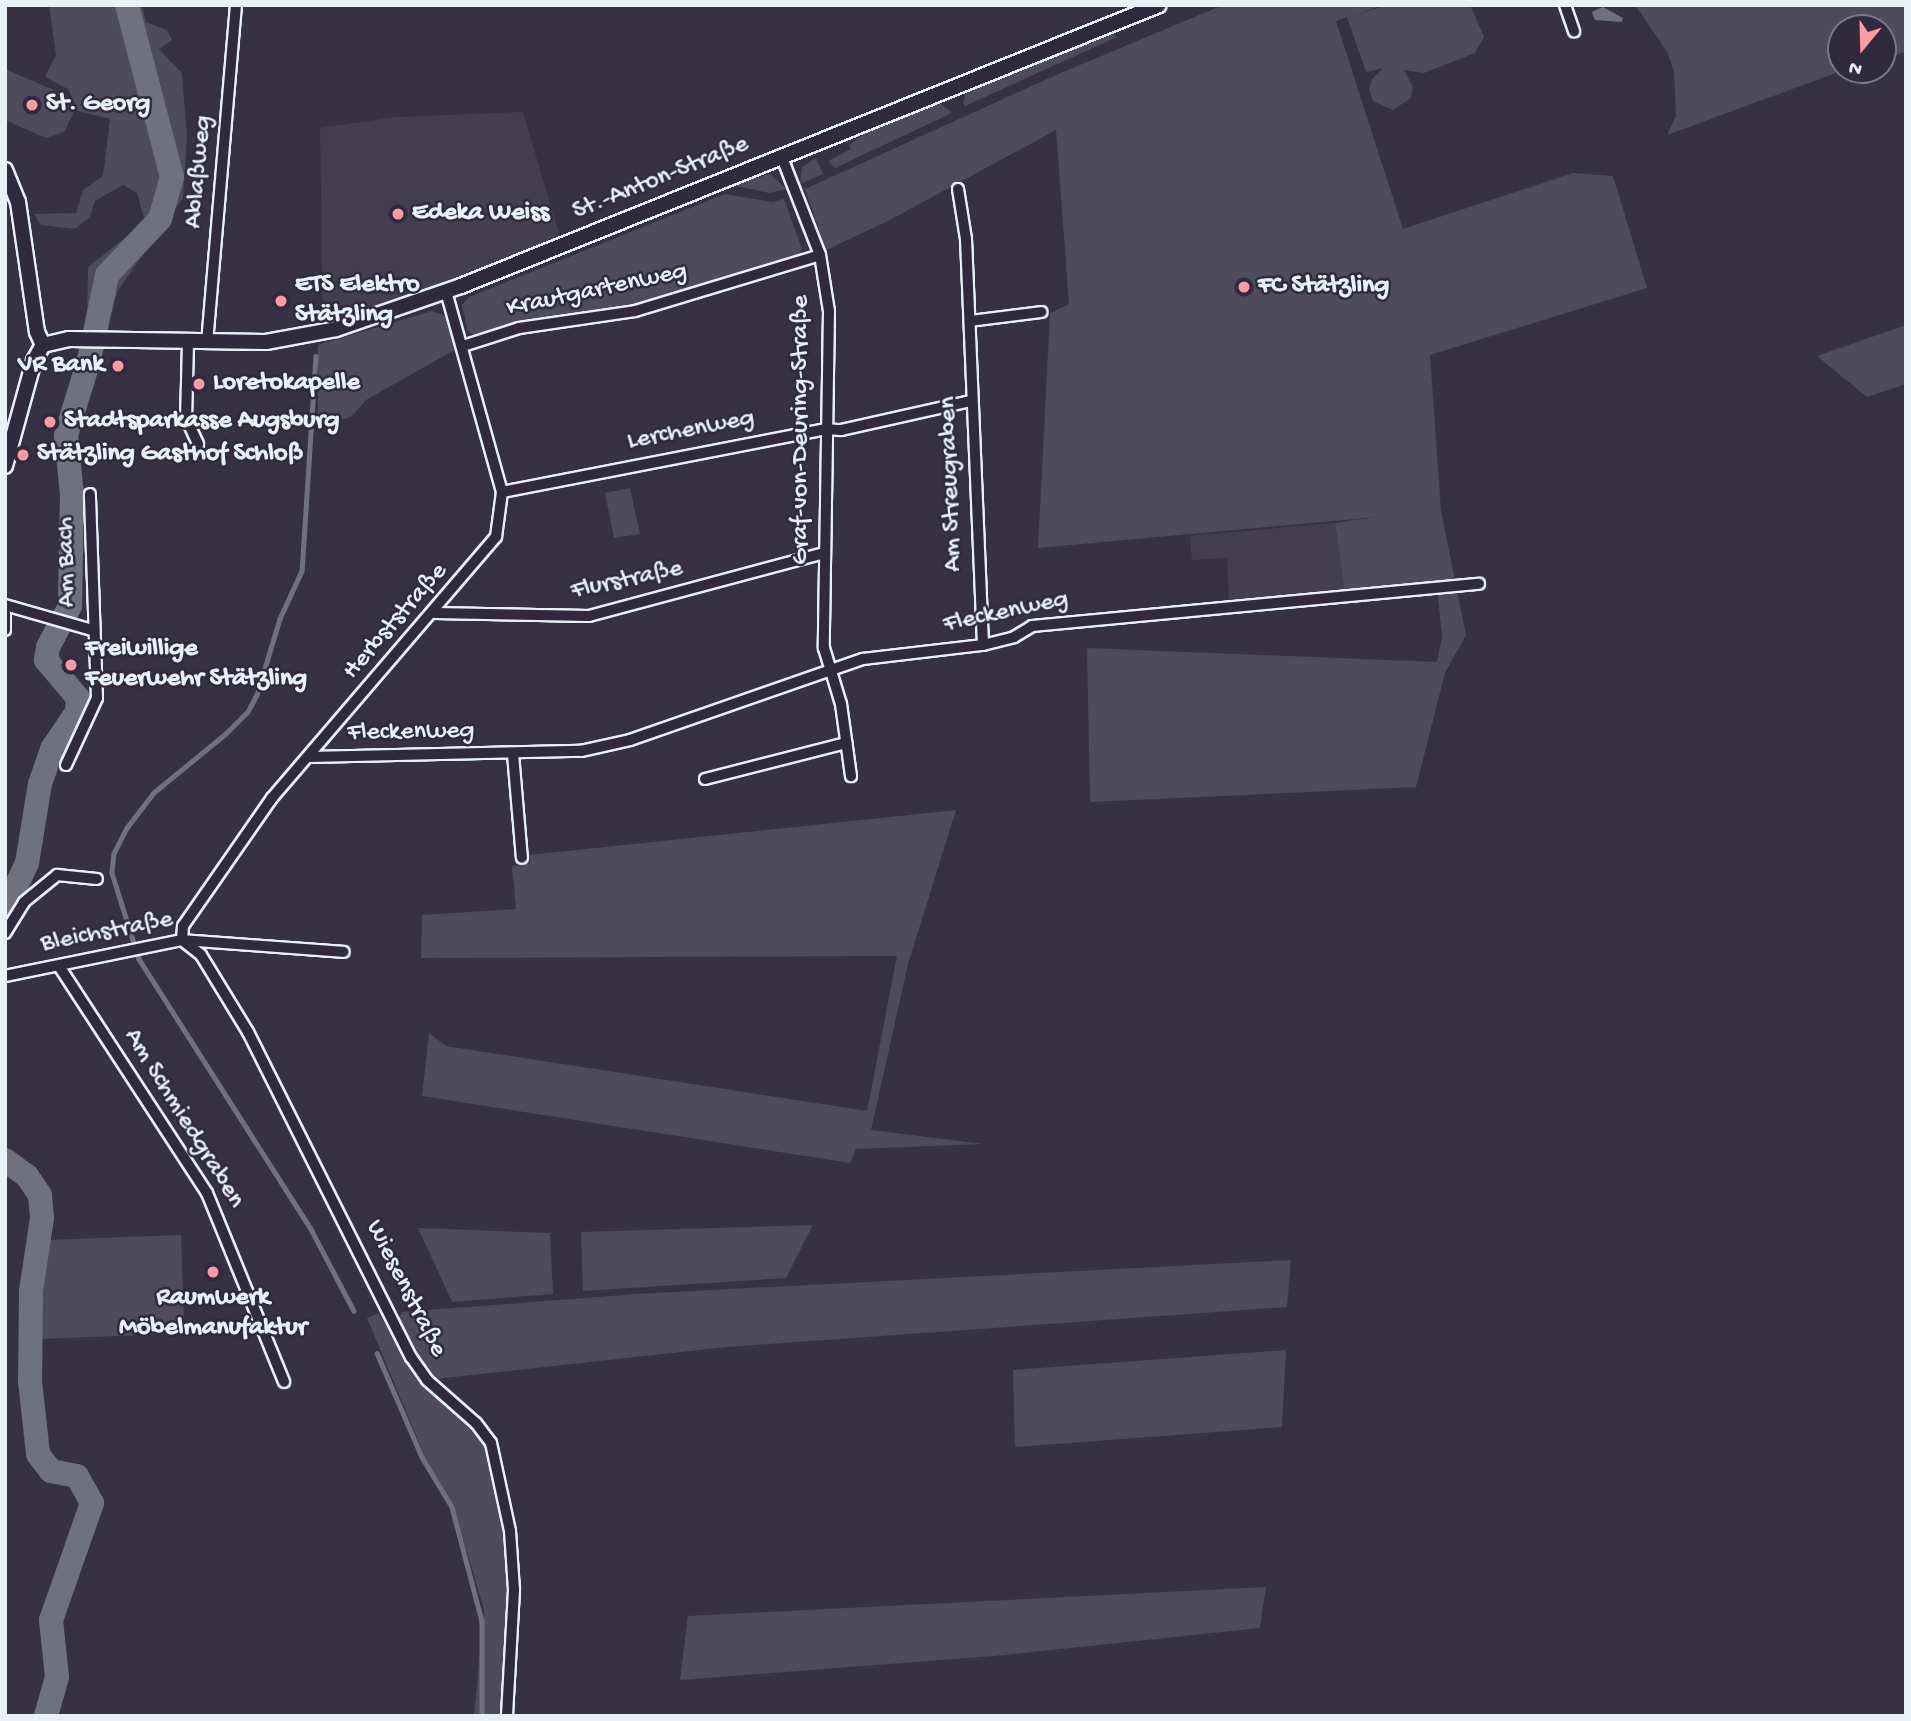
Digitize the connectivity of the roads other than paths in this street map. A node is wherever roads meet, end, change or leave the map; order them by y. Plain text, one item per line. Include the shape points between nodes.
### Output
1 (236, 5) edge
2 (1159, 5) edge
3 (1565, 5) edge
4 (1574, 31) dead end
5 (781, 155) junction
6 (5, 170) edge
7 (958, 189) dead end
8 (820, 255) junction
9 (446, 292) junction
10 (1041, 312) dead end
11 (970, 321) junction
12 (188, 343) junction
13 (207, 343) junction
14 (43, 345) junction
15 (463, 346) junction
16 (971, 401) junction
17 (825, 429) junction
18 (198, 444) dead end
19 (5, 466) edge
20 (502, 492) junction
21 (90, 494) dead end
22 (824, 554) junction
23 (1479, 584) dead end
24 (5, 605) edge
25 (435, 612) junction
26 (5, 613) edge
27 (5, 630) edge
28 (92, 630) junction
29 (983, 645) junction
30 (831, 669) junction
31 (846, 743) junction
32 (513, 754) junction
33 (309, 757) junction
34 (66, 765) dead end
35 (851, 776) dead end
36 (705, 779) dead end
37 (522, 858) dead end
38 (97, 878) dead end
39 (5, 933) edge
40 (183, 940) junction
41 (344, 952) dead end
42 (59, 966) junction
43 (5, 976) edge
44 (284, 1382) dead end
45 (507, 1716) edge

1 - 13 street, Ablaßweg
2 - 5 street, St.-Anton-Straße
3 - 4 street
5 - 8 street, Graf-von-Deuring-Straße
5 - 9 street, St.-Anton-Straße
6 - 14 street via 18,202 37,332
7 - 11 street, Am Streugraben
8 - 15 street, Krautgartenweg via 635,312 519,328
8 - 17 street, Graf-von-Deuring-Straße via 829,311
9 - 13 street, St.-Anton-Straße via 336,330 265,342
9 - 15 street, Herbststraße
10 - 11 street
11 - 16 street, Am Streugraben
12 - 13 street, St.-Anton-Straße
12 - 14 street, St.-Anton-Straße via 93,340
12 - 18 street via 186,418
14 - 19 street via 34,361
15 - 20 street, Herbststraße
16 - 17 street, Lerchenweg via 841,430
16 - 29 street, Am Streugraben
17 - 20 street, Lerchenweg
17 - 22 street, Graf-von-Deuring-Straße
20 - 25 street, Herbststraße via 496,537
21 - 28 street, Am Bach via 96,585
22 - 25 street, Flurstraße via 589,616
22 - 30 street, Graf-von-Deuring-Straße via 824,648
23 - 29 street, Fleckenweg via 1032,626
24 - 28 street, Am Bach
25 - 33 street, Herbststraße
26 - 27 street
28 - 34 street, Am Bach via 97,698
29 - 30 street, Fleckenweg via 888,654
30 - 31 street, Graf-von-Deuring-Straße
30 - 32 street, Fleckenweg via 630,740 581,751
31 - 35 street, Graf-von-Deuring-Straße
31 - 36 street
32 - 33 street, Fleckenweg
32 - 37 street, Fleckenweg
33 - 40 street, Herbststraße via 272,798 183,926
38 - 39 street, Bleichstraße via 57,875 24,902
40 - 41 street, Bleichstraße
40 - 42 street, Bleichstraße
40 - 45 street, Wiesenstraße via 201,955 248,1032 411,1357 427,1380 476,1423 491,1443 510,1531 514,1590
42 - 43 street, Bleichstraße
42 - 44 street, Am Schmiedgraben via 207,1193

